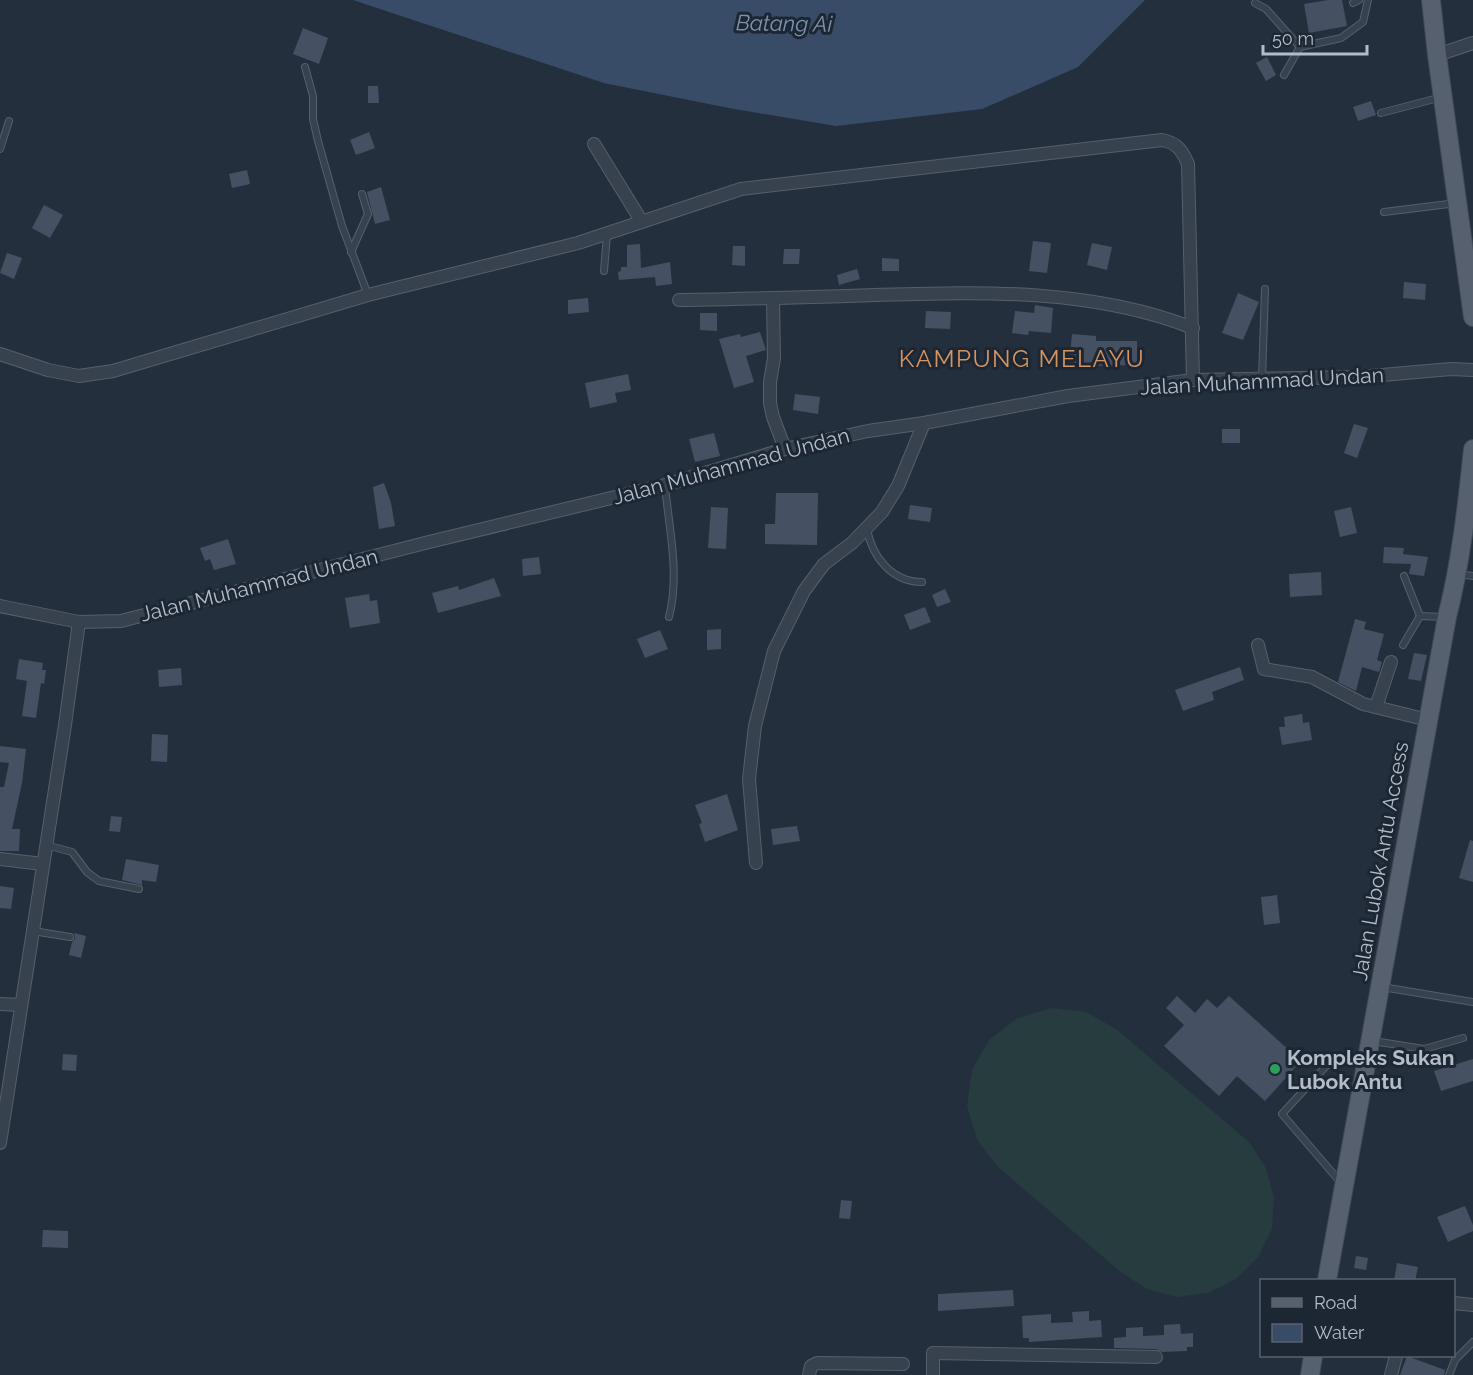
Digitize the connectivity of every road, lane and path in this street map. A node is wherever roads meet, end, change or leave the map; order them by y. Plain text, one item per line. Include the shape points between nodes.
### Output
1 (1368, 0) edge
2 (1431, 0) edge
3 (1255, 3) dead end
4 (1473, 42) edge
5 (1300, 47) junction
6 (1437, 55) junction
7 (305, 67) dead end
8 (1284, 75) dead end
9 (1443, 97) junction
10 (1382, 113) dead end
11 (9, 121) dead end
12 (594, 144) dead end
13 (0, 149) edge
14 (362, 194) dead end
15 (1457, 203) junction
16 (1384, 212) dead end
17 (642, 222) junction
18 (607, 234) junction
19 (351, 252) junction
20 (604, 271) dead end
21 (1265, 288) dead end
22 (368, 295) junction
23 (773, 298) junction
24 (679, 300) dead end
25 (1473, 317) edge
26 (1193, 328) junction
27 (0, 354) edge
28 (1473, 370) edge
29 (1262, 379) junction
30 (1193, 380) junction
31 (924, 423) junction
32 (785, 449) junction
33 (1473, 449) edge
34 (665, 485) junction
35 (867, 529) junction
36 (1465, 575) edge
37 (1404, 576) dead end
38 (922, 582) dead end
39 (0, 606) edge
40 (1420, 616) junction
41 (669, 617) dead end
42 (1447, 617) junction
43 (79, 622) junction
44 (1258, 645) dead end
45 (1403, 645) dead end
46 (1391, 663) dead end
47 (1376, 707) junction
48 (1428, 720) junction
49 (45, 845) junction
50 (0, 859) edge
51 (756, 863) dead end
52 (43, 864) junction
53 (139, 890) dead end
54 (33, 931) junction
55 (70, 937) dead end
56 (1379, 987) junction
57 (1473, 1002) edge
58 (0, 1004) edge
59 (21, 1005) junction
60 (1463, 1038) dead end
61 (1368, 1048) junction
62 (0, 1143) edge
63 (1344, 1186) junction
64 (1330, 1279) edge
65 (1455, 1303) edge
66 (1473, 1305) edge
67 (1473, 1342) edge
68 (1156, 1357) dead end
69 (1313, 1357) edge
70 (1396, 1357) edge
71 (903, 1364) dead end
72 (809, 1375) edge
73 (933, 1375) edge
74 (1310, 1375) edge
75 (1391, 1375) edge
76 (1449, 1375) edge

1 - 5 lane via 1363,22 1341,38
2 - 6 main road
3 - 5 lane via 1266,9
4 - 6 street
5 - 8 lane
6 - 9 main road
7 - 19 lane via 318,141
9 - 10 lane
9 - 15 main road
11 - 13 lane
12 - 17 street
14 - 19 lane via 368,214
15 - 16 lane
15 - 25 main road
17 - 18 street
17 - 26 street via 763,185 1151,141 1172,142 1183,152 1188,164
18 - 20 lane
18 - 22 street
19 - 22 lane
21 - 29 lane
22 - 27 street via 113,371 79,376
23 - 24 street
23 - 26 street via 1060,296 1166,317
23 - 32 street via 770,403
26 - 30 street
28 - 29 street, Jalan Muhammad Undan
29 - 30 street, Jalan Muhammad Undan
30 - 31 street, Jalan Muhammad Undan via 1068,396
31 - 32 street, Jalan Muhammad Undan
31 - 35 street via 898,486
32 - 34 street, Jalan Muhammad Undan
33 - 36 main road, Jalan Lubok Antu Access
34 - 41 lane via 674,575
34 - 43 street, Jalan Muhammad Undan via 121,621
35 - 38 lane via 886,568 903,579
35 - 51 street via 824,564 804,591 774,651 755,726 749,779
36 - 42 main road, Jalan Lubok Antu Access
37 - 40 lane
39 - 43 street, Jalan Muhammad Undan
40 - 42 lane
40 - 45 lane
42 - 48 main road, Jalan Lubok Antu Access
43 - 49 street
44 - 47 street via 1264,669 1312,677
46 - 47 street
47 - 48 street
48 - 56 main road, Jalan Lubok Antu Access
49 - 52 street
49 - 53 lane via 72,852 99,881
50 - 52 street
52 - 54 street
54 - 55 lane
54 - 59 street
56 - 57 lane
56 - 61 main road, Jalan Lubok Antu Access
58 - 59 street
59 - 62 street
60 - 61 lane via 1424,1049
61 - 63 main road, Jalan Lubok Antu Access
61 - 63 lane via 1326,1065 1282,1114
63 - 64 main road, Jalan Lubok Antu Access
65 - 66 street
67 - 76 lane via 1455,1360
68 - 73 street via 933,1353
69 - 74 main road
70 - 75 street
71 - 72 street via 817,1363 811,1366

